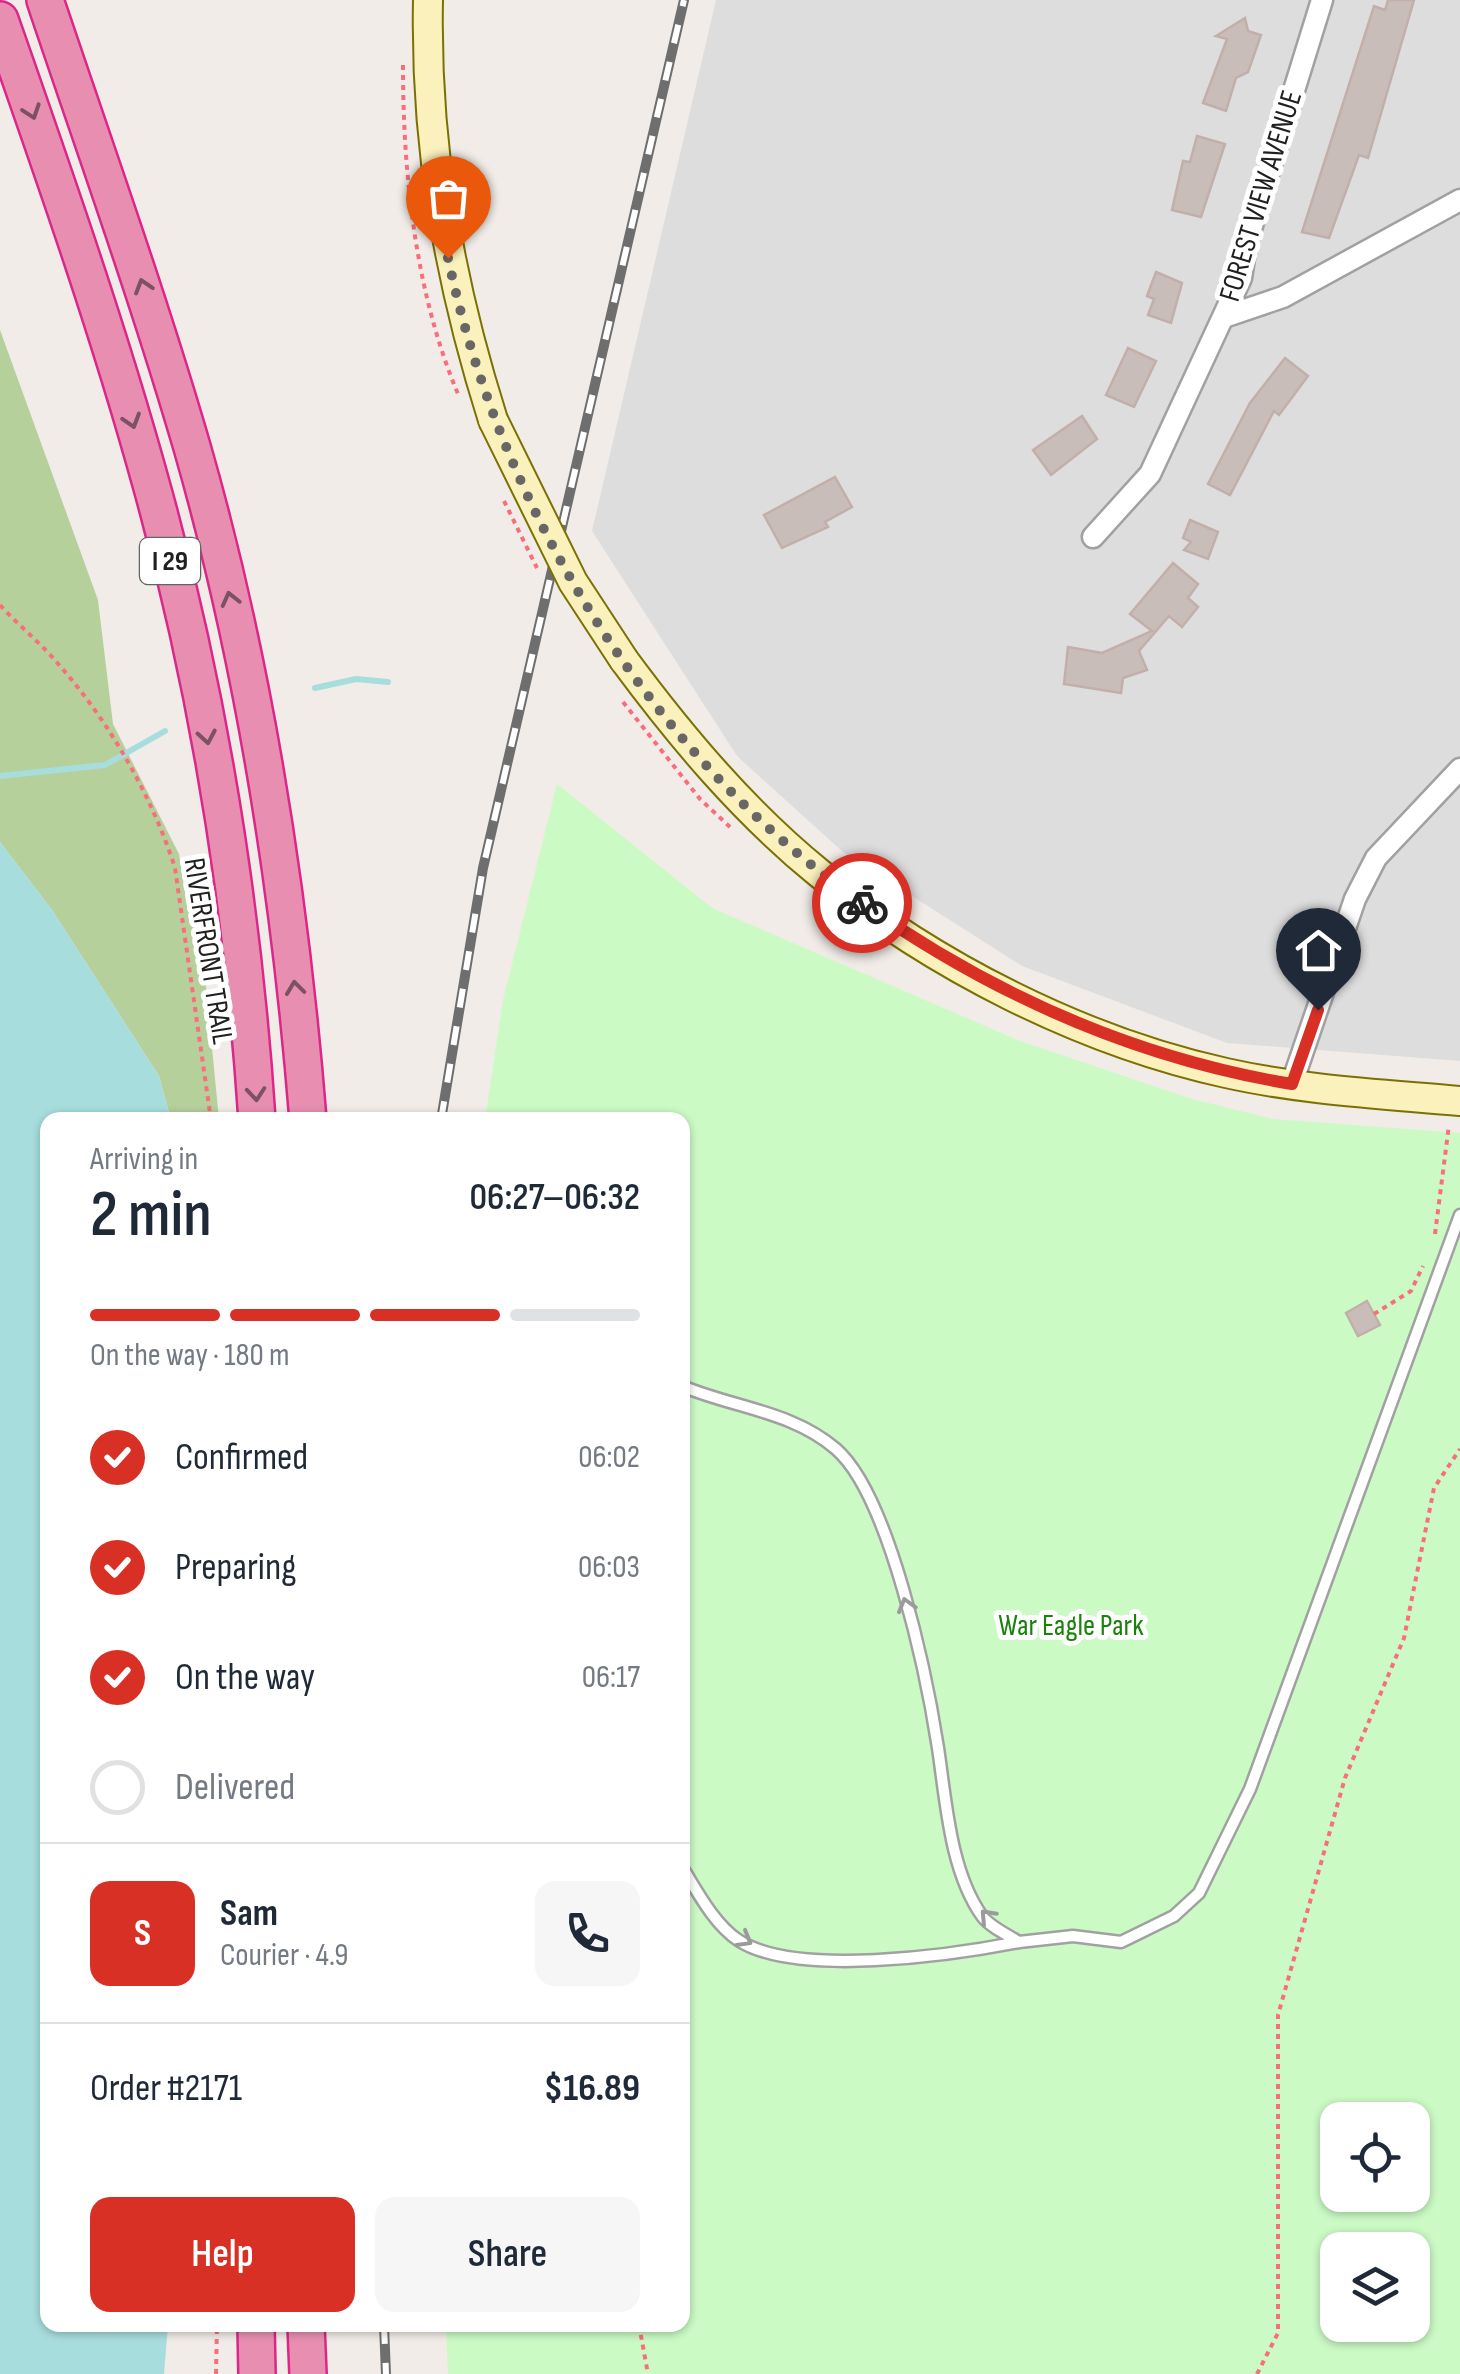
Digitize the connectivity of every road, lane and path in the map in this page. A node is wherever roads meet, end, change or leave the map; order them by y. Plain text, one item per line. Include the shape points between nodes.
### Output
1 (428, 0) edge
2 (1322, 0) edge
3 (50, 9) edge
4 (0, 20) edge
5 (1460, 200) edge
6 (1224, 317) junction
7 (1093, 537) dead end
8 (0, 605) edge
9 (1460, 769) edge
10 (1292, 1084) junction
11 (1455, 1100) edge
12 (210, 1112) edge
13 (257, 1112) edge
14 (307, 1112) edge
15 (1460, 1215) edge
16 (1430, 1247) dead end
17 (1425, 1262) dead end
18 (1374, 1314) dead end
19 (690, 1389) edge
20 (1460, 1448) edge
21 (690, 1879) edge
22 (1019, 1942) junction
23 (217, 2332) edge
24 (256, 2332) edge
25 (306, 2332) edge
26 (640, 2332) edge
27 (216, 2374) edge
28 (257, 2374) edge
29 (308, 2374) edge
30 (648, 2374) edge
31 (1257, 2374) edge

1 - 10 main road, bridge via 429,114 440,209 493,420 573,582 624,660 722,781 819,873 896,926 989,985 1112,1038 1225,1073
2 - 6 street, FOREST VIEW AVENUE
14 -> 3 highway, I 29 via 284,895 238,633 193,450
4 -> 13 highway, I 29 via 151,480 228,854
5 - 6 street via 1283,298
6 - 7 street, FOREST VIEW AVENUE via 1150,474
8 - 12 path, RIVERFRONT TRAIL via 100,715 175,868
9 - 10 street via 1376,858
10 - 11 main road
11 - 16 path
15 - 22 lane via 1250,1789 1200,1893 1174,1916 1121,1942 1073,1936
17 - 18 path via 1411,1291
22 -> 19 lane via 984,1919 969,1892 909,1612 858,1478 838,1451 802,1424
20 - 31 path via 1434,1488 1404,1638 1345,1778 1278,2015 1278,2333
21 -> 22 lane via 738,1940 785,1958 860,1960
23 - 27 path
24 - 28 highway
25 - 29 highway
26 - 30 path

